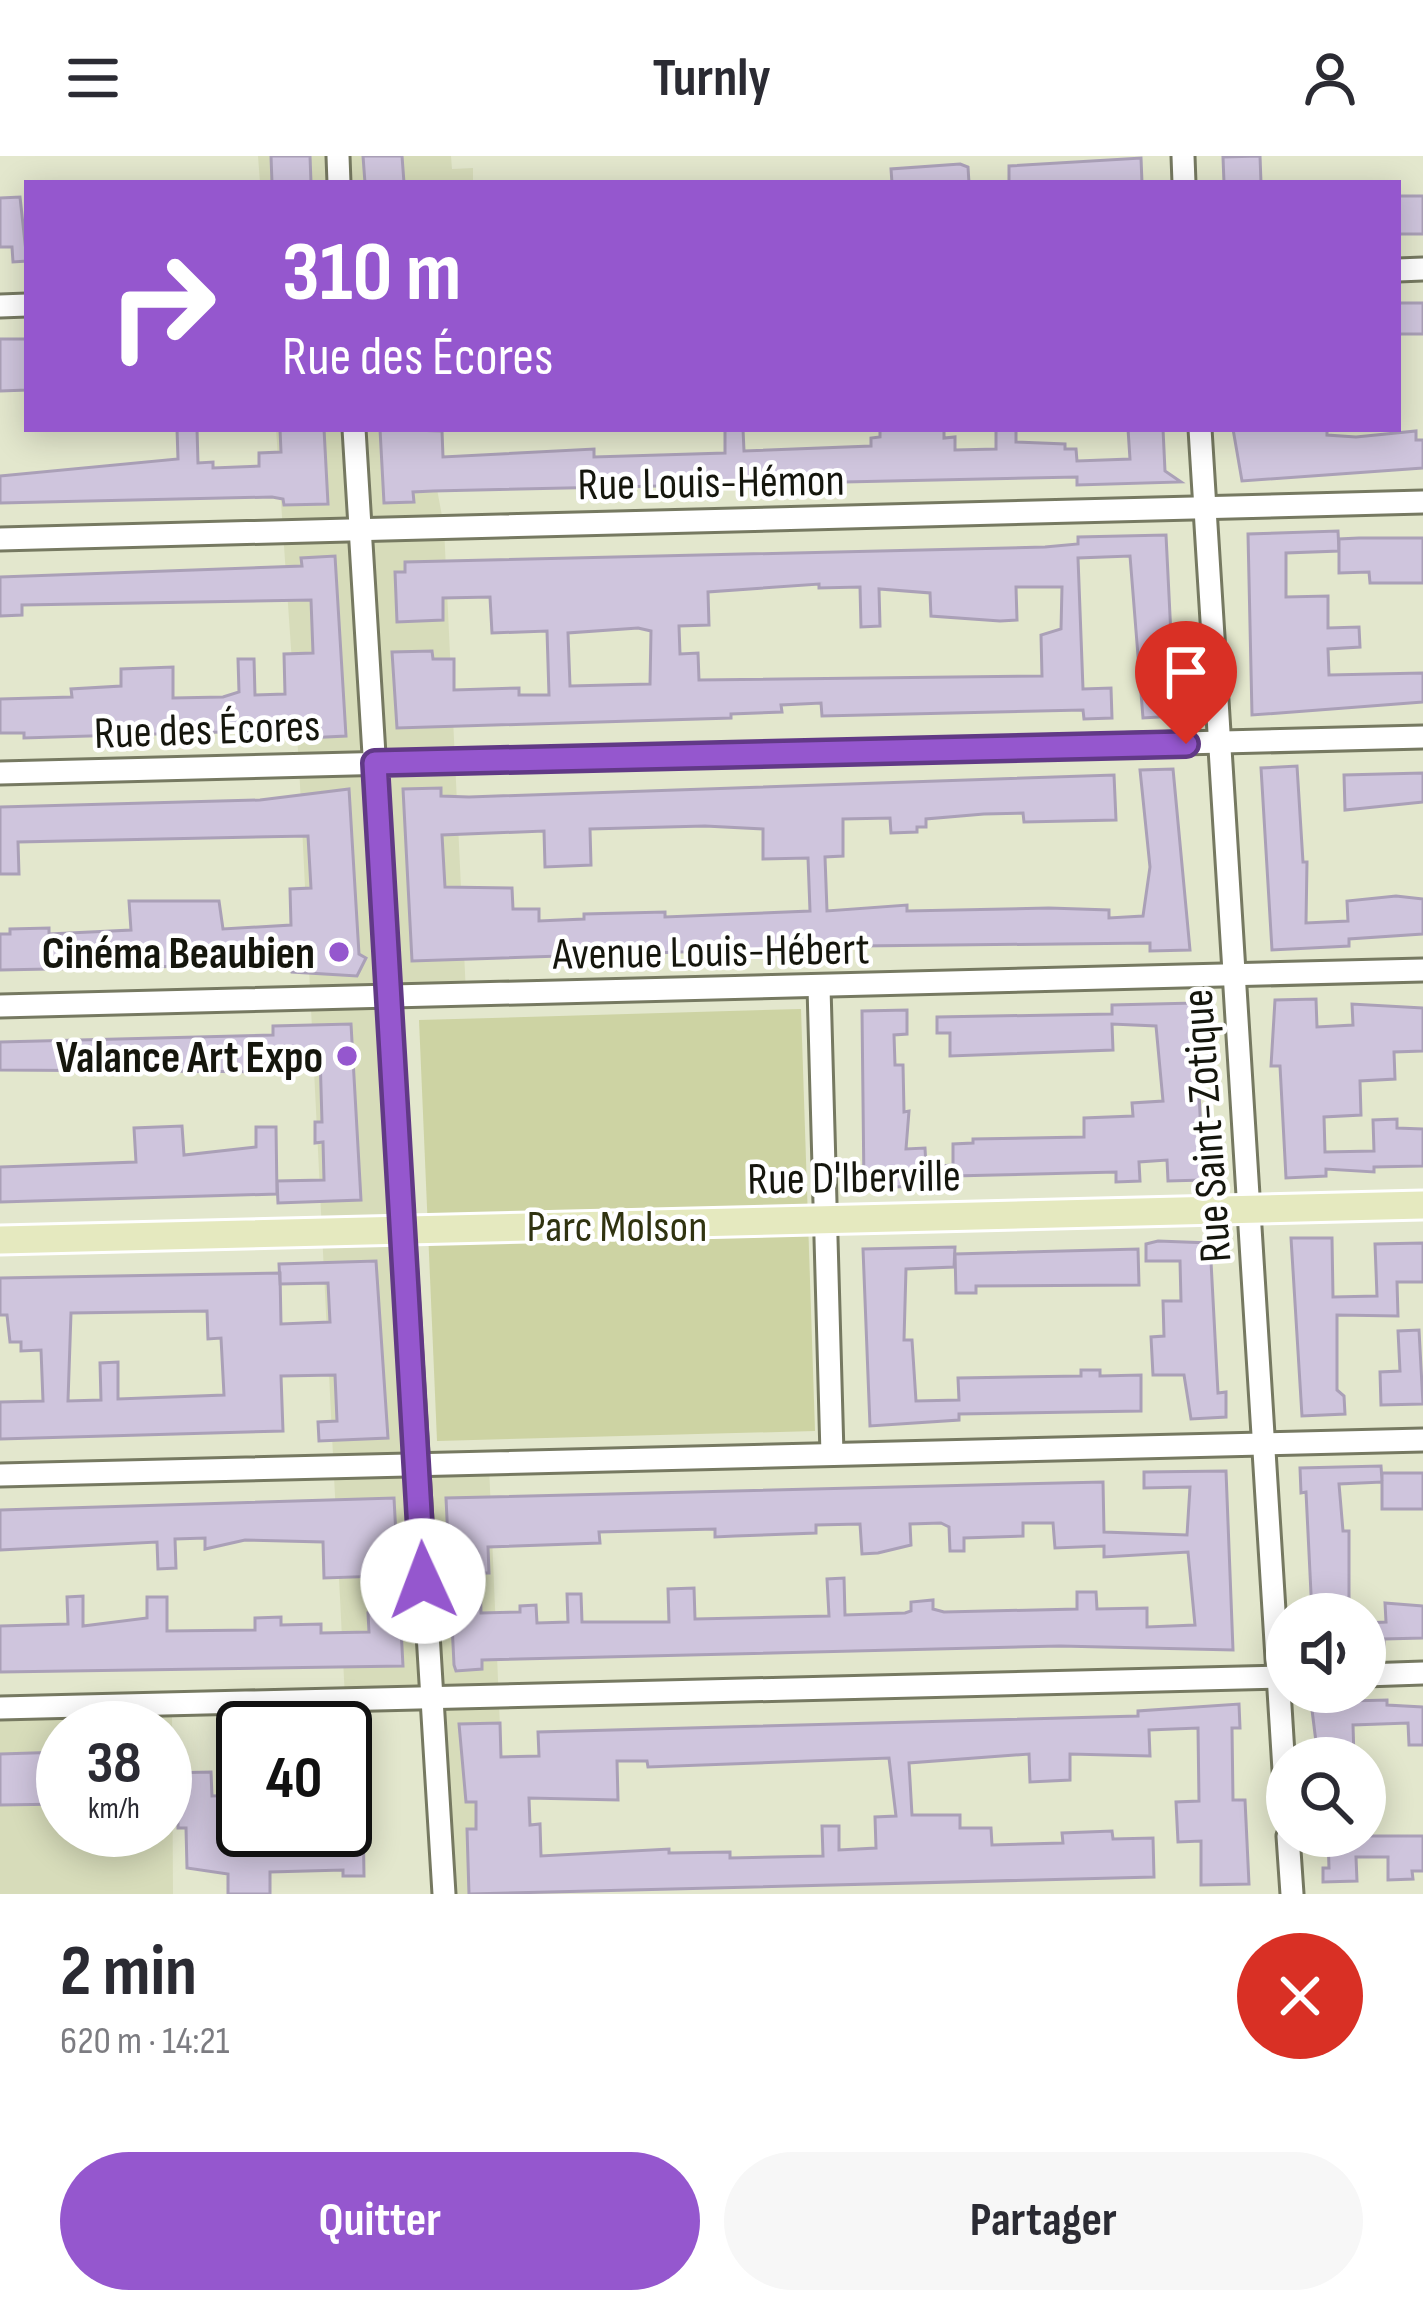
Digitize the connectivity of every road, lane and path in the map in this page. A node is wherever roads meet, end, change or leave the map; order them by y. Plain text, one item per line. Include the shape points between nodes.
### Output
1 (354, 432) edge
2 (1200, 432) edge
3 (1423, 502) edge
4 (1205, 508) junction
5 (361, 529) junction
6 (0, 538) edge
7 (1423, 737) edge
8 (1220, 743) junction
9 (375, 763) junction
10 (0, 772) edge
11 (1423, 970) edge
12 (1234, 976) junction
13 (819, 987) junction
14 (387, 997) junction
15 (0, 1006) edge
16 (1423, 1205) edge
17 (1249, 1210) junction
18 (828, 1218) junction
19 (400, 1230) junction
20 (0, 1240) edge
21 (1423, 1440) edge
22 (1264, 1444) junction
23 (832, 1454) junction
24 (418, 1464) junction
25 (0, 1475) edge
26 (1276, 1593) edge
27 (1423, 1673) edge
28 (1386, 1674) edge
29 (1266, 1677) edge
30 (431, 1697) junction
31 (0, 1708) edge
32 (1289, 1857) edge
33 (444, 1894) edge
34 (1292, 1894) edge

1 - 5 street
2 - 4 street, Rue Saint-Zotique
3 - 4 street, Rue Louis-Hémon
4 - 5 street, Rue Louis-Hémon
4 - 8 street, Rue Saint-Zotique
5 - 6 street, Rue Louis-Hémon
5 - 9 street
7 - 8 street, Rue des Écores
8 - 9 street, Rue des Écores
8 - 12 street, Rue Saint-Zotique
9 - 10 street, Rue des Écores
9 - 14 street
11 - 12 street, Avenue Louis-Hébert
12 - 13 street, Avenue Louis-Hébert
12 - 17 street, Rue Saint-Zotique
13 - 14 street, Avenue Louis-Hébert
13 - 18 street
14 - 15 street, Avenue Louis-Hébert
14 - 19 street
16 - 17 main road, Rue D'Iberville
17 - 18 main road, Rue D'Iberville
17 - 22 street, Rue Saint-Zotique
18 - 19 main road, Rue D'Iberville
18 - 23 street
19 - 20 main road, Rue D'Iberville
19 - 24 street
21 - 22 street
22 - 23 street
22 - 26 street, Rue Saint-Zotique
23 - 24 street
24 - 25 street
24 - 30 street
27 - 28 street
29 - 30 street
30 - 31 street
30 - 33 street
32 - 34 street

